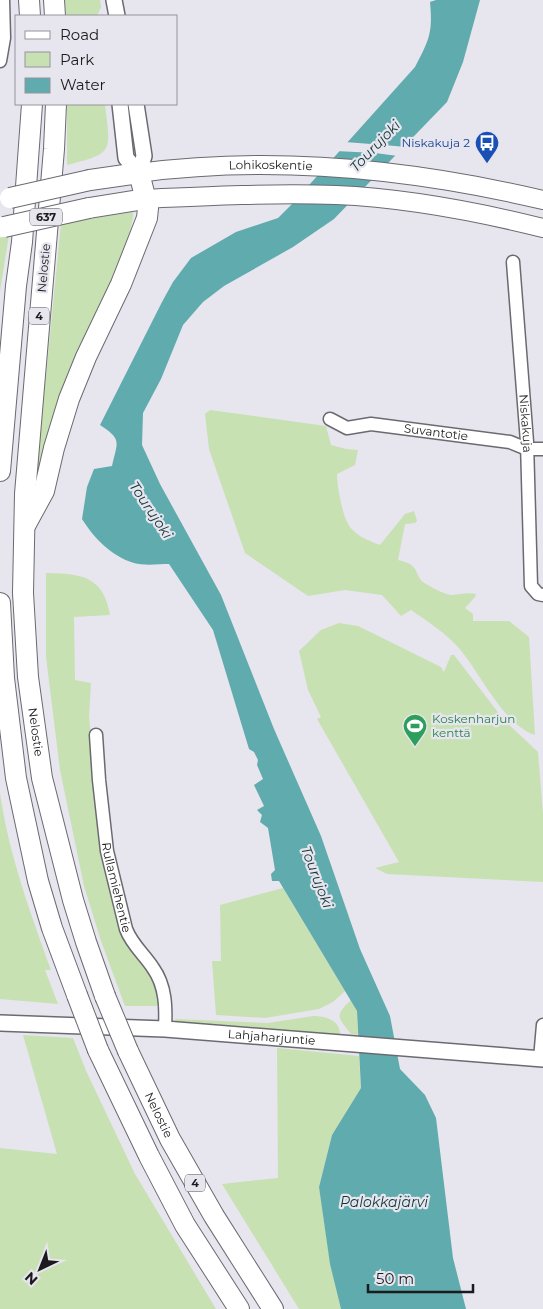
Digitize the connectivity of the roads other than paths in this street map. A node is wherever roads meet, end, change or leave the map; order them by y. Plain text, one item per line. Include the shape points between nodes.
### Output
1 (2, 0) edge
2 (29, 0) edge
3 (54, 0) edge
4 (114, 0) edge
5 (30, 15) edge
6 (55, 15) edge
7 (117, 15) edge
8 (0, 61) edge
9 (32, 105) edge
10 (56, 105) edge
11 (120, 105) edge
12 (136, 105) edge
13 (139, 174) junction
14 (145, 199) junction
15 (0, 200) edge
16 (543, 200) edge
17 (0, 228) edge
18 (543, 228) edge
19 (512, 262) dead end
20 (330, 420) dead end
21 (2, 442) edge
22 (527, 449) junction
23 (543, 449) edge
24 (0, 471) edge
25 (24, 528) junction
26 (543, 595) edge
27 (0, 603) edge
28 (96, 735) dead end
29 (0, 1023) edge
30 (543, 1025) edge
31 (165, 1029) junction
32 (541, 1059) edge
33 (239, 1309) edge
34 (273, 1309) edge

1 - 8 street via 4,38
2 - 5 main road
3 - 6 main road
4 - 7 street
9 - 21 main road, Nelostie / 4
10 - 25 main road, Nelostie / 4 via 24,494
11 - 13 street via 126,158
12 - 13 street via 144,156
13 - 14 main road
13 - 15 main road, Lohikoskentie / 637, bridge via 90,180
13 - 16 main road, Lohikoskentie via 219,166 281,165 359,170 435,178
14 - 17 main road, 637, bridge
14 - 18 main road via 252,194 338,195 410,202
14 - 25 main road via 147,218 136,248 69,399 44,491
19 - 22 street, Niskakuja
20 - 22 street, Suvantotie via 346,428 371,424 510,442
21 - 24 main road, Nelostie / 4
22 - 23 street, Suvantotie
22 - 26 street, Niskakuja via 531,586
25 - 34 main road, Nelostie / 4, bridge via 23,593 28,677 42,778 86,942 128,1051 170,1139
27 - 33 main road, Nelostie / 4, bridge via 4,678 16,778 38,881 52,928 98,1050 149,1156 185,1225
28 - 31 street, Rullamiehentie via 107,852 130,940 156,971 162,986 166,1006
29 - 31 street, Lahjaharjuntie
30 - 32 street
31 - 32 street, Lahjaharjuntie

